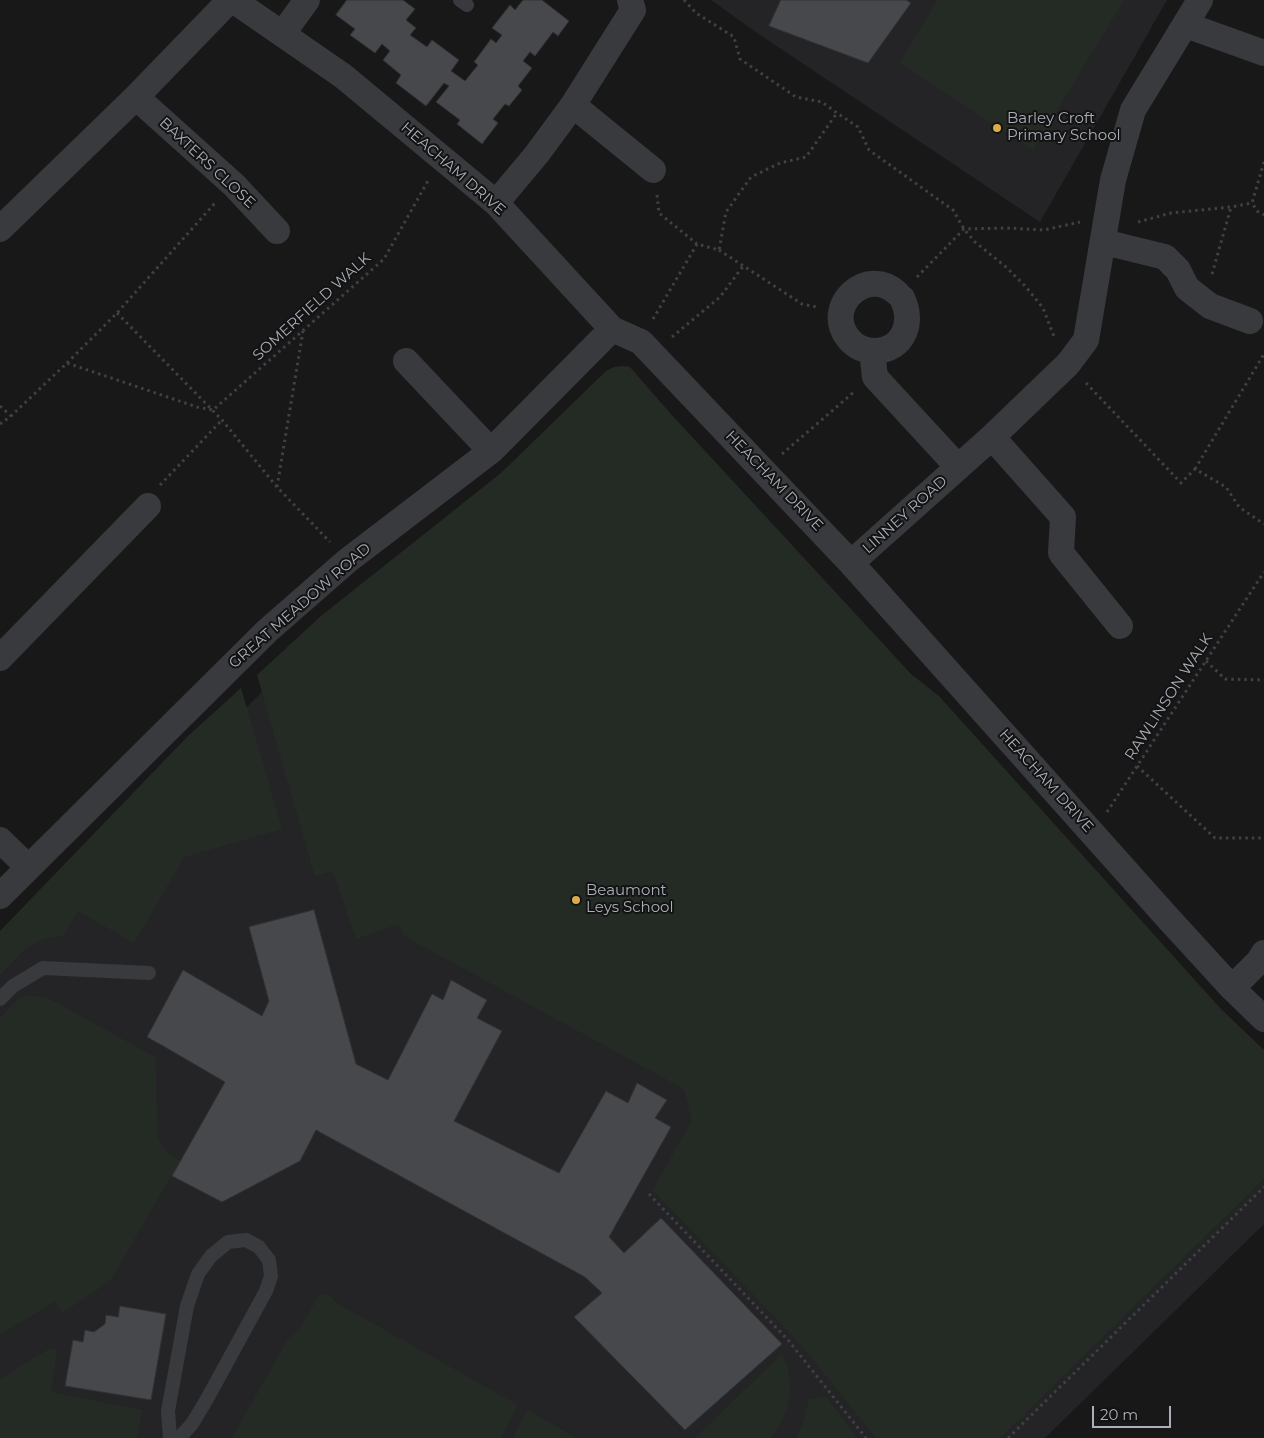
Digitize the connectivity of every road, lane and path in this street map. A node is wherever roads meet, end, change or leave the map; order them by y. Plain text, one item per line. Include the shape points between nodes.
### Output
1 (232, 0) edge
2 (307, 0) edge
3 (630, 0) edge
4 (684, 0) edge
5 (1200, 0) edge
6 (1186, 25) junction
7 (283, 34) junction
8 (1264, 53) edge
9 (136, 97) junction
10 (573, 105) junction
11 (837, 113) junction
12 (442, 158) junction
13 (1264, 162) edge
14 (653, 170) joint
15 (234, 185) junction
16 (496, 203) junction
17 (1252, 203) junction
18 (1231, 207) junction
19 (1085, 215) dead end
20 (1264, 215) edge
21 (1136, 222) dead end
22 (0, 229) edge
23 (964, 229) junction
24 (277, 231) dead end
25 (1104, 242) junction
26 (697, 244) junction
27 (720, 250) junction
28 (744, 265) junction
29 (904, 291) junction
30 (1204, 301) junction
31 (841, 312) junction
32 (118, 313) junction
33 (1250, 321) dead end
34 (612, 329) junction
35 (303, 331) junction
36 (647, 347) junction
37 (872, 351) junction
38 (1264, 354) edge
39 (406, 361) dead end
40 (67, 363) junction
41 (1068, 364) junction
42 (857, 389) dead end
43 (0, 406) edge
44 (213, 410) junction
45 (11, 416) junction
46 (222, 420) junction
47 (0, 424) edge
48 (992, 437) junction
49 (491, 451) junction
50 (958, 466) junction
51 (1195, 469) junction
52 (763, 470) junction
53 (277, 487) junction
54 (148, 506) joint
55 (1264, 524) edge
56 (348, 561) junction
57 (851, 563) junction
58 (1264, 572) edge
59 (1120, 626) dead end
60 (0, 658) edge
61 (1206, 661) junction
62 (1264, 680) edge
63 (1137, 766) junction
64 (1092, 834) junction
65 (1264, 838) edge
66 (0, 840) edge
67 (28, 867) junction
68 (0, 896) edge
69 (1264, 953) edge
70 (150, 974) dead end
71 (1232, 988) junction
72 (0, 999) edge
73 (1264, 1019) edge
74 (1264, 1187) edge
75 (649, 1194) dead end
76 (170, 1438) edge
77 (179, 1438) edge
78 (866, 1438) edge
79 (1008, 1438) edge

1 - 7 street, HEACHAM DRIVE
1 - 9 street
2 - 7 street
3 - 10 street via 633,10
4 - 11 path via 696,13 734,37 740,59 796,97 822,102
5 - 6 street, LINNEY ROAD
6 - 8 street
6 - 25 street, LINNEY ROAD via 1133,110 1114,180
7 - 12 street, HEACHAM DRIVE via 343,76
9 - 15 street, BAXTERS CLOSE
9 - 22 street
10 - 14 street
10 - 16 street
11 - 23 path via 858,127 869,150 953,210
11 - 27 path via 806,157 751,177 726,212
12 - 16 street, HEACHAM DRIVE
12 - 35 path, SOMERFIELD WALK via 384,259
13 - 17 path
14 - 26 path via 660,213
15 - 24 street, BAXTERS CLOSE
15 - 32 path via 207,210
16 - 34 street, HEACHAM DRIVE
17 - 18 path
17 - 20 path
18 - 21 path via 1171,213
18 - 30 path
19 - 23 path via 1079,223 1044,230
23 - 29 path
23 - 41 path via 1026,287 1043,308
25 - 30 street via 1165,256 1188,288
25 - 41 street, LINNEY ROAD via 1086,340
26 - 27 path
26 - 36 path via 659,306
27 - 28 path
28 - 31 path via 802,304
28 - 36 path via 720,297
29 - 31 street via 882,284 860,286 844,302
29 - 37 street via 907,328 893,346
30 - 33 street
31 - 37 street via 841,324 848,338 861,348
32 - 40 path
32 - 44 path
34 - 36 street, HEACHAM DRIVE
34 - 49 street, GREAT MEADOW ROAD
35 - 44 path, SOMERFIELD WALK
35 - 53 path
36 - 52 street, HEACHAM DRIVE
37 - 50 street, LINNEY ROAD via 875,376
38 - 51 path
39 - 49 street
40 - 44 path
40 - 45 path
41 - 48 street, LINNEY ROAD
41 - 51 path via 1181,484
42 - 52 path
43 - 45 path
44 - 46 path
45 - 47 path
46 - 53 path
46 - 54 path via 150,495
48 - 50 street, LINNEY ROAD
48 - 59 street via 1063,517 1061,554
49 - 56 street, GREAT MEADOW ROAD
50 - 57 street, LINNEY ROAD
51 - 55 path via 1226,487 1239,507
52 - 57 street, HEACHAM DRIVE
53 - 56 path
54 - 60 street
56 - 67 street, GREAT MEADOW ROAD via 267,631
57 - 64 street, HEACHAM DRIVE
58 - 61 path, RAWLINSON WALK
61 - 62 path via 1225,679
61 - 63 path, RAWLINSON WALK
63 - 64 path, RAWLINSON WALK
63 - 65 path via 1215,838
64 - 71 street, HEACHAM DRIVE
66 - 67 street
67 - 68 street, GREAT MEADOW ROAD
69 - 71 street
70 - 72 lane via 43,968 13,986
71 - 73 street, HEACHAM DRIVE
74 - 79 path
75 - 78 path via 788,1340
76 - 77 lane via 168,1411 187,1306 198,1274 210,1256 228,1242 246,1240 259,1246 269,1260 271,1276 266,1291 207,1399

